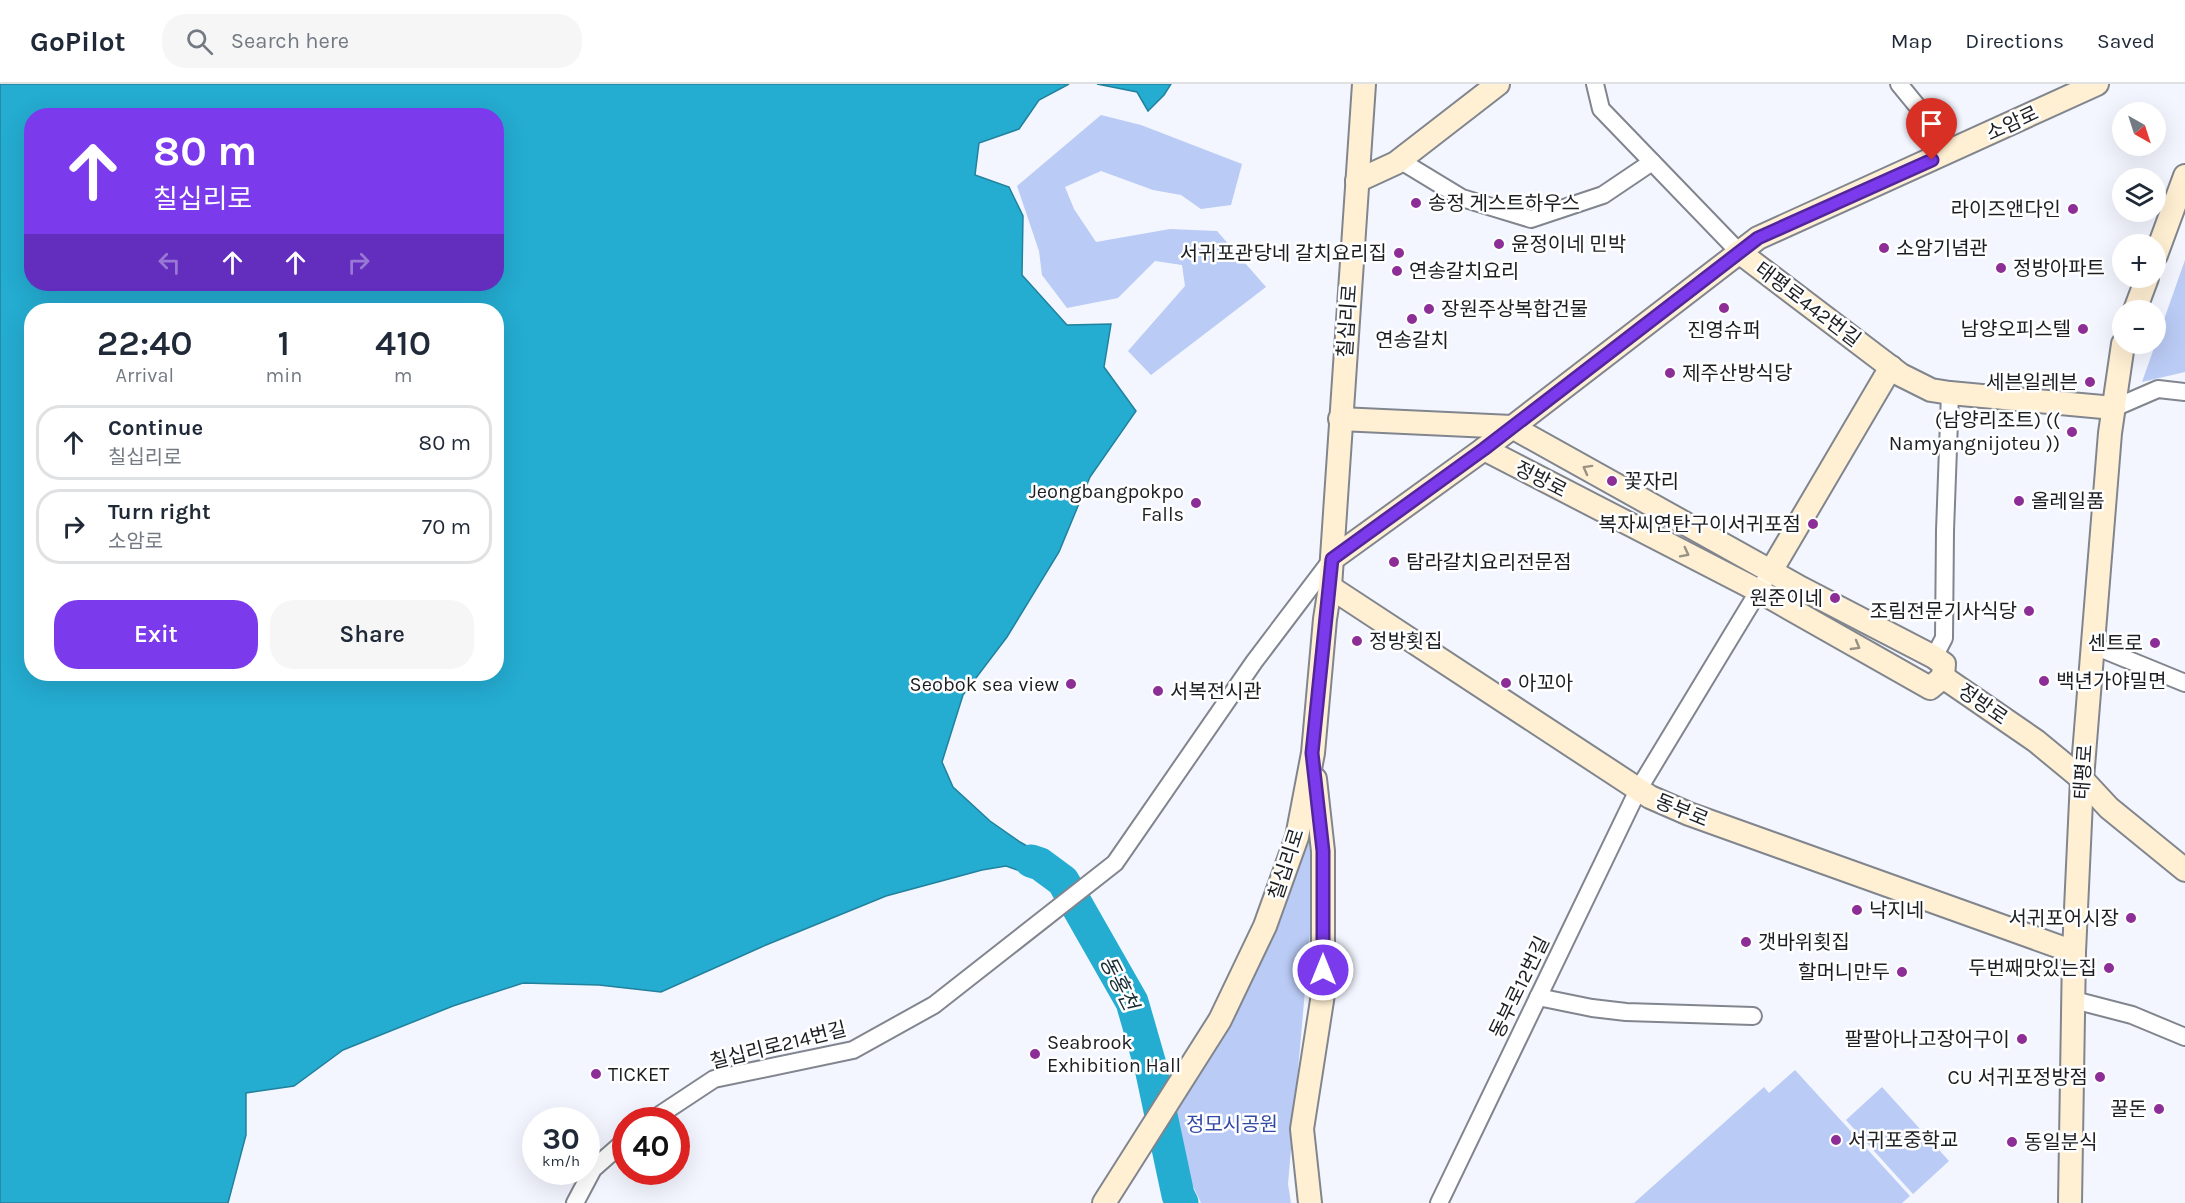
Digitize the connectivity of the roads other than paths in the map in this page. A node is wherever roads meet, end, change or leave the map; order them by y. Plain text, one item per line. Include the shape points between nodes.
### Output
1 (1364, 84) edge
2 (1498, 84) edge
3 (1595, 84) edge
4 (1899, 84) edge
5 (2097, 84) edge
6 (1954, 150) junction
7 (1402, 158) junction
8 (1652, 162) junction
9 (2185, 176) edge
10 (1357, 181) junction
11 (2164, 234) edge
12 (1739, 252) junction
13 (2122, 354) edge
14 (1891, 367) junction
15 (2185, 392) edge
16 (1950, 393) junction
17 (2114, 408) junction
18 (1341, 419) junction
19 (1512, 427) junction
20 (1484, 449) junction
21 (1332, 559) junction
22 (1771, 572) junction
23 (1330, 587) junction
24 (1759, 591) junction
25 (2092, 645) junction
26 (1938, 667) junction
27 (2185, 683) edge
28 (1312, 753) junction
29 (2082, 779) junction
30 (1638, 790) junction
31 (2185, 870) edge
32 (2074, 952) junction
33 (1538, 997) junction
34 (2074, 1000) junction
35 (1753, 1016) dead end
36 (2185, 1037) edge
37 (672, 1107) edge
38 (612, 1152) edge
39 (575, 1203) edge
40 (1104, 1203) edge
41 (1310, 1203) edge
42 (1439, 1203) edge
43 (2070, 1203) edge

1 - 10 street, 칠십리로
2 - 7 street
3 - 8 street, 태평로442번길 via 1601,109
4 - 6 street
5 - 6 street, 소암로
6 - 12 street, 소암로 via 1758,238
7 - 8 street via 1462,198 1531,219 1603,195
7 - 10 street
8 - 12 street, 태평로442번길
9 - 11 street
10 - 18 street, 칠십리로
12 - 14 street, 태평로442번길
12 - 19 street, 소암로
13 - 17 street, 태평로
14 - 16 street, 태평로442번길 via 1931,390
14 - 22 street
15 - 17 street via 2158,389
16 - 17 street, 태평로442번길
16 - 26 street via 1944,638
17 - 25 street, 태평로
18 - 19 street
18 - 21 street, 칠십리로
19 - 20 street, 소암로
22 -> 19 street, 정방로
20 - 21 street, 소암로
20 -> 24 street, 정방로
21 - 23 street, 칠십리로
21 - 37 street, 칠십리로214번길 via 1254,662 1115,863 1061,908 934,1005 853,1050 714,1079
22 - 24 street
22 - 26 street, 정방로
23 - 28 street, 칠십리로
23 - 30 street, 동부로
24 -> 26 street, 정방로 via 1930,688
24 - 30 street
25 - 27 street
25 - 29 street, 태평로
26 - 29 street, 정방로
28 - 40 street, 칠십리로 via 1297,837 1265,926 1220,1020
28 - 41 street via 1323,851 1323,982 1302,1129
29 - 31 street, 정방로 via 2109,808
29 - 32 street, 태평로
30 - 32 street, 동부로 via 1689,814
30 - 33 street, 동부로12번길
32 - 34 street, 태평로
33 - 35 street via 1626,1012
33 - 42 street, 동부로12번길
34 - 36 street via 2132,1015
34 - 43 street, 태평로
38 - 39 street via 593,1169

